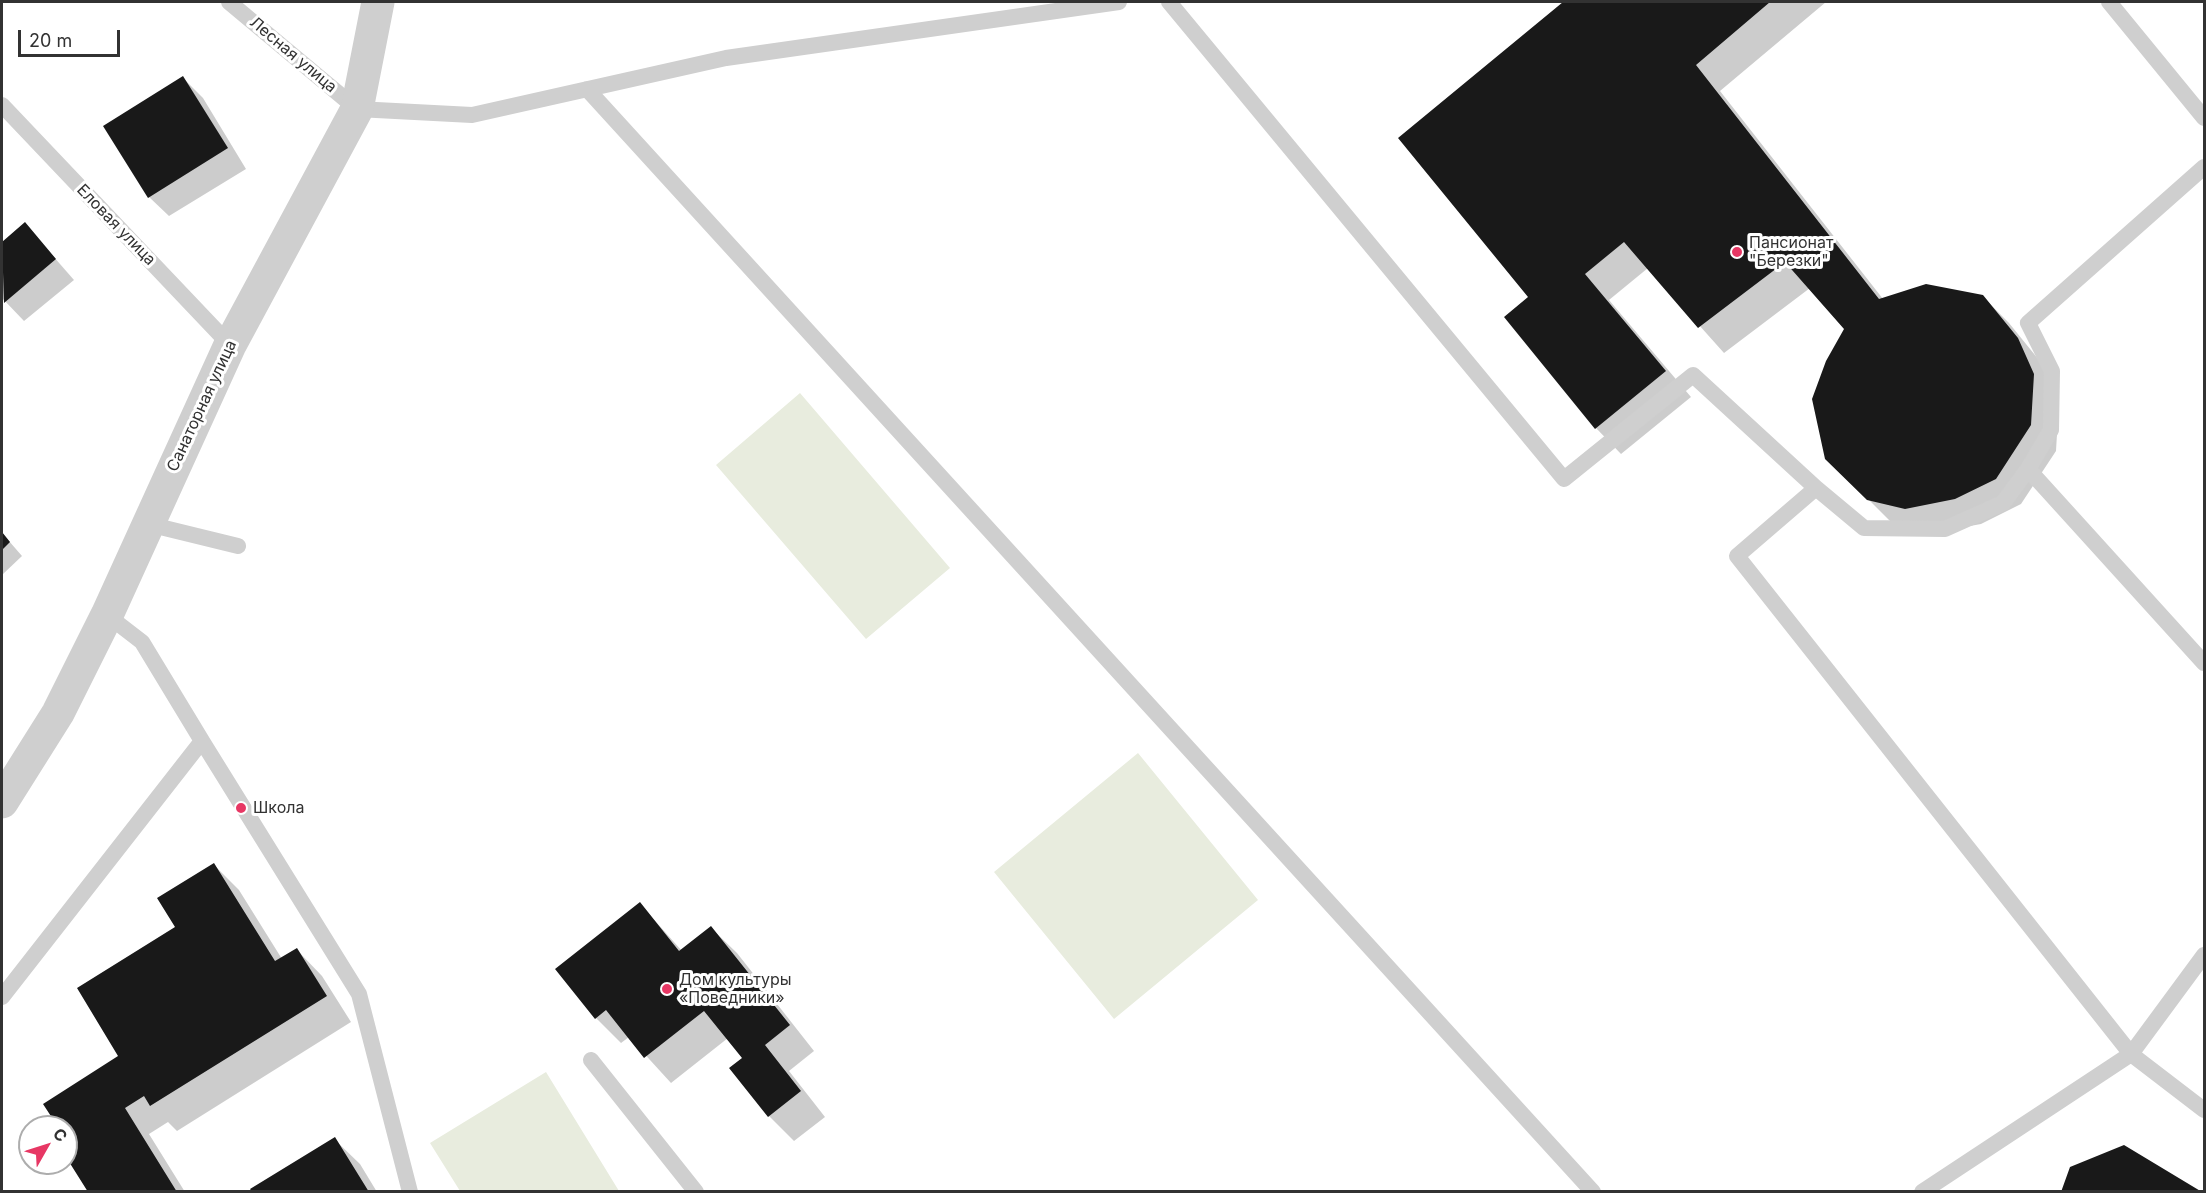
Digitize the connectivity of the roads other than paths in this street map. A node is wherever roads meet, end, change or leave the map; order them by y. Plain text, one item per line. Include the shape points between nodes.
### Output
1 (229, 2) edge
2 (378, 2) edge
3 (1119, 2) edge
4 (1169, 2) edge
5 (2109, 2) edge
6 (587, 89) junction
7 (2, 105) edge
8 (357, 109) junction
9 (2205, 118) edge
10 (2205, 167) edge
11 (230, 345) junction
12 (2028, 470) junction
13 (1816, 488) junction
14 (148, 524) junction
15 (238, 546) dead end
16 (107, 615) junction
17 (2205, 663) edge
18 (202, 741) junction
19 (7, 782) edge
20 (2205, 956) edge
21 (2, 997) edge
22 (2132, 1054) junction
23 (591, 1060) dead end
24 (2205, 1110) edge
25 (410, 1191) edge
26 (696, 1191) edge
27 (1593, 1191) edge
28 (1922, 1191) edge

1 - 8 lane, Лесная улица
2 - 8 street, Санаторная улица
3 - 6 lane via 726,58
4 - 13 lane via 1564,479 1693,375
5 - 9 lane
6 - 8 lane via 472,115
6 - 27 lane
7 - 11 lane, Еловая улица
8 - 11 street, Санаторная улица
10 - 12 lane via 2028,323 2052,372 2051,430
11 - 14 street, Санаторная улица
12 - 13 lane via 2003,503 1945,530 1864,528
12 - 17 lane
13 - 22 lane via 1737,556
14 - 15 lane
14 - 16 street, Санаторная улица
16 - 18 lane via 142,642
16 - 19 street, Санаторная улица via 58,713
18 - 21 lane
18 - 25 lane via 359,994
20 - 22 lane
22 - 24 lane
22 - 28 lane
23 - 26 lane

